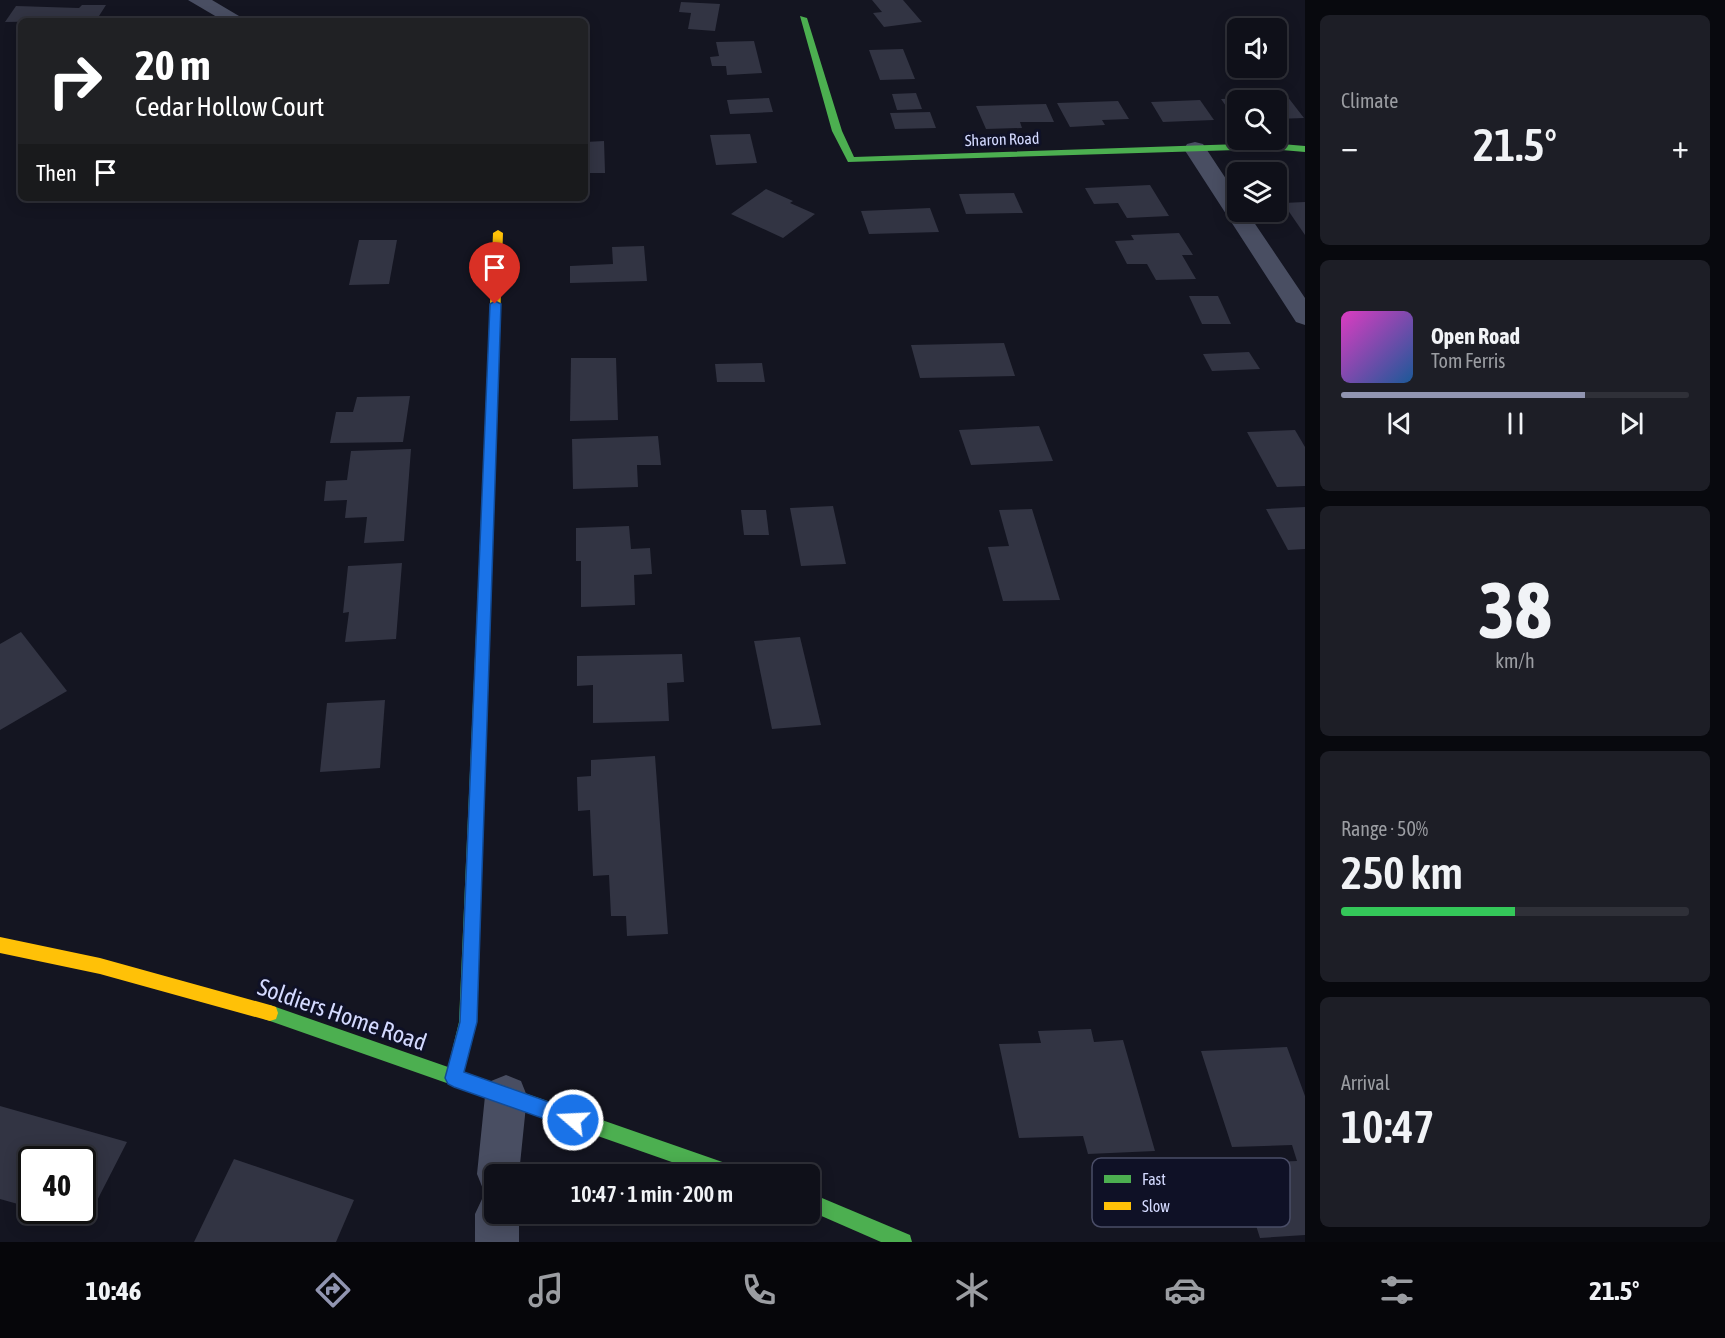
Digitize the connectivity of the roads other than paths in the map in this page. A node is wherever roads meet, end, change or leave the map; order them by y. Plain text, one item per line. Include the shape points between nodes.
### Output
1 (197, 0) edge
2 (229, 16) dead end
3 (803, 18) dead end
4 (1195, 149) junction
5 (1305, 149) edge
6 (498, 233) dead end
7 (1305, 317) edge
8 (0, 945) edge
9 (454, 1078) junction
10 (506, 1096) junction
11 (499, 1164) edge
12 (702, 1164) edge
13 (820, 1206) edge
14 (497, 1224) edge
15 (497, 1242) edge
16 (903, 1242) edge

1 - 2 street
3 - 4 street, Sharon Road via 837,130 851,160
4 - 5 street, Sharon Road
4 - 7 street
6 - 9 street via 468,1022
8 - 9 street, Soldiers Home Road via 100,966 250,1006
9 - 10 street, Soldiers Home Road
10 - 11 street
10 - 12 street, Soldiers Home Road
13 - 16 street
14 - 15 street

